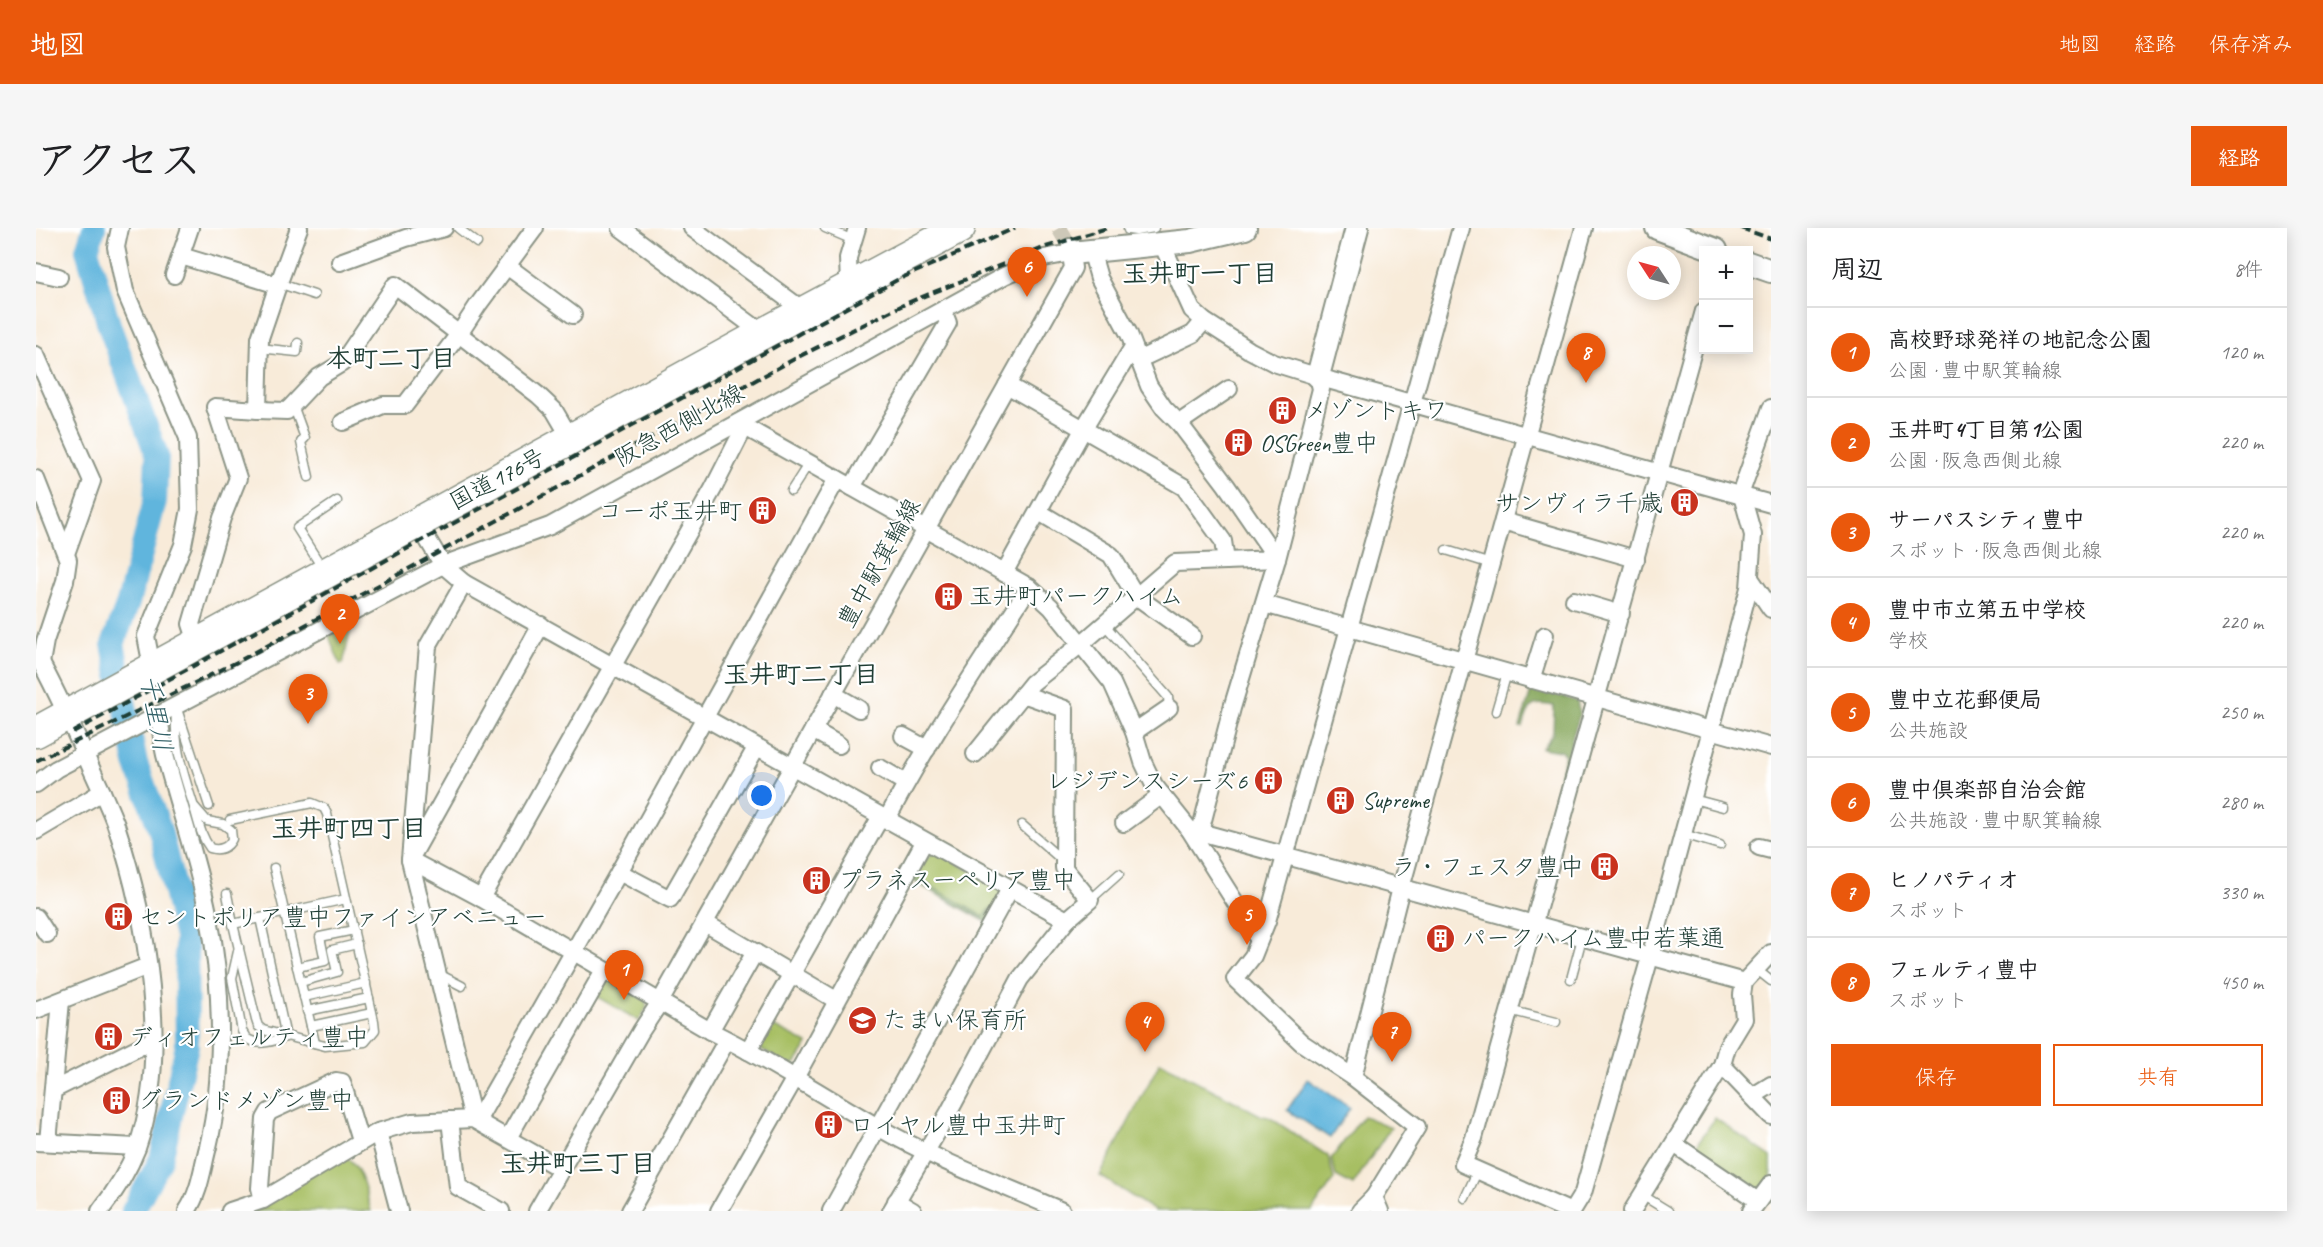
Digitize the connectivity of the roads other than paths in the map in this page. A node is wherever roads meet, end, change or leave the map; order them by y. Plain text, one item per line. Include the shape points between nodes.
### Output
1 (120, 228) edge
2 (190, 228) edge
3 (299, 228) edge
4 (444, 228) edge
5 (458, 228) edge
6 (535, 228) edge
7 (621, 228) edge
8 (692, 228) edge
9 (825, 228) edge
10 (960, 228) edge
11 (1245, 228) edge
12 (1357, 228) edge
13 (1461, 228) edge
14 (1584, 228) edge
15 (1657, 228) edge
16 (1128, 230) edge
17 (855, 234) edge
18 (1158, 236) edge
19 (477, 243) dead end
20 (1705, 246) edge
21 (1077, 250) junction
22 (181, 256) junction
23 (340, 262) dead end
24 (1753, 265) edge
25 (507, 266) junction
26 (36, 272) edge
27 (1771, 272) edge
28 (174, 275) dead end
29 (59, 277) dead end
30 (278, 284) junction
31 (849, 287) junction
32 (314, 295) dead end
33 (943, 310) junction
34 (804, 311) junction
35 (573, 315) dead end
36 (1204, 321) junction
37 (1699, 329) edge
38 (459, 333) junction
39 (760, 335) junction
40 (298, 343) dead end
41 (259, 348) junction
42 (1135, 354) junction
43 (36, 355) edge
44 (1318, 376) junction
45 (1007, 385) junction
46 (1229, 389) dead end
47 (1412, 402) junction
48 (293, 405) junction
49 (1771, 408) edge
50 (258, 410) junction
51 (343, 422) dead end
52 (738, 423) junction
53 (1179, 423) junction
54 (1084, 428) junction
55 (1527, 436) junction
56 (571, 439) junction
57 (809, 463) junction
58 (1660, 473) junction
59 (309, 477) dead end
60 (36, 479) edge
61 (844, 483) junction
62 (791, 491) dead end
63 (1742, 496) junction
64 (337, 501) dead end
65 (1771, 504) edge
66 (1039, 512) junction
67 (1503, 521) junction
68 (417, 522) junction
69 (924, 529) junction
70 (1446, 550) dead end
71 (67, 551) junction
72 (1277, 559) junction
73 (1636, 559) junction
74 (1226, 561) junction
75 (1491, 564) junction
76 (443, 565) junction
77 (325, 572) junction
78 (1004, 573) junction
79 (1750, 578) junction
80 (464, 584) junction
81 (1029, 587) junction
82 (1136, 596) junction
83 (1574, 600) dead end
84 (1264, 604) junction
85 (1771, 609) edge
86 (1621, 614) junction
87 (1104, 624) junction
88 (541, 625) junction
89 (1348, 628) junction
90 (1545, 635) dead end
91 (1192, 636) dead end
92 (197, 642) junction
93 (1080, 645) junction
94 (39, 660) edge
95 (1464, 661) junction
96 (613, 667) junction
97 (149, 668) junction
98 (1507, 673) junction
99 (1531, 680) junction
100 (1023, 693) junction
101 (833, 694) junction
102 (1597, 698) junction
103 (176, 706) junction
104 (1170, 708) joint
105 (859, 709) dead end
106 (1496, 711) dead end
107 (68, 714) junction
108 (155, 716) junction
109 (705, 718) junction
110 (813, 730) junction
111 (1711, 730) junction
112 (36, 732) edge
113 (1134, 732) junction
114 (903, 736) dead end
115 (839, 745) dead end
116 (1771, 747) edge
117 (756, 748) junction
118 (927, 749) junction
119 (85, 754) junction
120 (975, 754) dead end
121 (792, 768) junction
122 (880, 768) dead end
123 (906, 783) junction
124 (36, 784) edge
125 (102, 792) junction
126 (1162, 795) junction
127 (1693, 799) junction
128 (194, 806) junction
129 (209, 806) dead end
130 (1723, 807) dead end
131 (230, 819) dead end
132 (883, 819) junction
133 (1124, 823) dead end
134 (1022, 825) dead end
135 (36, 831) edge
136 (1194, 831) junction
137 (1683, 834) junction
138 (924, 842) junction
139 (1720, 844) dead end
140 (1285, 856) junction
141 (410, 860) junction
142 (1064, 861) junction
143 (274, 868) dead end
144 (619, 872) junction
145 (1119, 874) dead end
146 (1401, 888) junction
147 (1010, 889) junction
148 (227, 894) dead end
149 (481, 898) junction
150 (346, 899) junction
151 (1090, 900) junction
152 (285, 912) junction
153 (36, 917) edge
154 (260, 918) junction
155 (1067, 920) junction
156 (705, 922) junction
157 (233, 924) junction
158 (1532, 924) junction
159 (354, 930) junction
160 (47, 934) dead end
161 (1582, 938) junction
162 (1259, 940) junction
163 (357, 944) junction
164 (239, 947) junction
165 (574, 952) junction
166 (755, 952) junction
167 (1771, 953) edge
168 (1650, 957) junction
169 (148, 966) junction
170 (297, 967) junction
171 (1756, 969) junction
172 (604, 970) junction
173 (437, 973) junction
174 (791, 974) junction
175 (1571, 978) dead end
176 (1771, 981) edge
177 (301, 982) junction
178 (1744, 982) junction
179 (366, 983) junction
180 (462, 986) dead end
181 (304, 997) junction
182 (369, 998) junction
183 (836, 1000) junction
184 (61, 1001) junction
185 (660, 1002) junction
186 (36, 1010) edge
187 (1509, 1010) junction
188 (307, 1011) junction
189 (372, 1013) junction
190 (1556, 1022) dead end
191 (310, 1026) junction
192 (710, 1031) junction
193 (286, 1037) junction
194 (153, 1040) junction
195 (727, 1040) junction
196 (315, 1043) junction
197 (748, 1051) junction
198 (1722, 1065) junction
199 (1353, 1077) junction
200 (795, 1078) junction
201 (1771, 1085) edge
202 (53, 1090) junction
203 (1753, 1096) junction
204 (1771, 1116) edge
205 (450, 1120) junction
206 (475, 1120) junction
207 (878, 1127) junction
208 (378, 1132) junction
209 (508, 1138) junction
210 (360, 1141) junction
211 (42, 1142) edge
212 (1674, 1144) junction
213 (137, 1148) junction
214 (926, 1151) junction
215 (561, 1169) junction
216 (1478, 1170) junction
217 (1771, 1184) edge
218 (1642, 1195) junction
219 (1465, 1198) dead end
220 (263, 1200) junction
221 (1377, 1204) edge
222 (191, 1205) edge
223 (893, 1206) edge
224 (1755, 1206) edge
225 (100, 1211) edge
226 (208, 1211) edge
227 (230, 1211) edge
228 (399, 1211) edge
229 (501, 1211) edge
230 (537, 1211) edge
231 (630, 1211) edge
232 (719, 1211) edge
233 (831, 1211) edge
234 (913, 1211) edge
235 (1062, 1211) edge
236 (1360, 1211) edge
237 (1571, 1211) edge
238 (1632, 1211) edge
239 (1668, 1211) edge

1 - 97 street via 116,248 125,291 188,438 190,509 183,545 146,636
2 - 22 street
3 - 30 street
4 - 23 street
5 - 19 lane
6 - 25 street
7 - 39 street
8 - 34 street
9 - 17 lane
10 - 31 highway, 国道176号
11 - 18 street, 阪急西側北線 via 1190,242
12 - 44 street
13 - 47 street
14 - 55 street
15 - 20 street
16 - 18 lane
17 - 31 street via 848,258
18 - 21 street, 阪急西側北線
18 - 36 street via 1192,310
21 - 33 street, 阪急西側北線 via 1044,258
21 - 42 street via 1099,278 1129,334
21 - 45 street, 豊中駅箕輪線 via 1073,268
22 - 28 street
22 - 30 street
24 - 27 street
25 - 35 street
25 - 38 street
26 - 29 street
30 - 32 lane
30 - 41 street
31 - 34 highway, 国道176号
33 - 52 street, 阪急西側北線
33 - 61 street via 948,323
34 - 39 highway, 国道176号
36 - 42 street via 1193,334
36 - 44 street via 1249,351
37 - 58 street
38 - 48 street via 395,285 342,363 319,377
38 - 51 street via 405,405 383,405
38 - 56 street via 538,394 554,410
39 - 56 highway, 国道176号
40 - 41 lane via 297,352
41 - 50 street
42 - 53 street via 1149,386
42 - 54 street
43 - 71 street via 92,481
44 - 47 street
44 - 72 street via 1321,389
45 - 54 street
45 - 69 street, 豊中駅箕輪線
46 - 53 street
47 - 55 street
47 - 89 street
48 - 50 street via 287,411
48 - 59 lane via 305,438 301,442
49 - 63 street
50 - 92 street via 215,407 238,478 191,624
52 - 57 street
52 - 76 street, 阪急西側北線 via 550,526
52 - 96 street via 741,435 714,489
53 - 72 street
54 - 66 street
54 - 74 street via 1184,487 1223,541
55 - 58 street
55 - 67 street
56 - 68 highway, 国道176号
57 - 61 street
57 - 62 lane
58 - 63 street
58 - 73 street
60 - 71 street
61 - 69 street
61 - 109 street
63 - 65 street
63 - 79 street via 1753,535
64 - 77 lane via 297,528
66 - 78 street
66 - 82 street via 1112,555
67 - 73 street
67 - 75 street
68 - 76 street
68 - 77 highway, 国道176号
69 - 78 street
69 - 101 street, 豊中駅箕輪線
70 - 75 lane
71 - 94 street via 65,581
72 - 74 street
72 - 84 street
73 - 86 street
74 - 82 street via 1175,563
75 - 95 street
76 - 80 street
76 - 103 street, 阪急西側北線
77 - 92 highway, 国道176号
78 - 81 street
79 - 85 street
79 - 111 street
80 - 88 street
80 - 141 street via 428,646
81 - 93 street via 1051,607
81 - 118 street
82 - 87 street
82 - 91 street
83 - 86 street
84 - 89 street
84 - 136 street
86 - 102 street
87 - 93 street
87 - 104 lane via 1168,697
88 - 96 street
88 - 141 street
89 - 95 street
89 - 140 street
90 - 99 street
92 - 97 highway, 国道176号
93 - 100 street
93 - 113 street via 1112,683
94 - 107 street
95 - 98 street
95 - 146 street
96 - 109 street
96 - 149 street
97 - 107 highway, 国道176号
98 - 99 street
98 - 106 lane
99 - 102 street
100 - 120 street
100 - 142 street via 1065,709
101 - 105 street
101 - 110 street, 豊中駅箕輪線
102 - 111 street
102 - 158 street
103 - 108 street, 阪急西側北線
103 - 128 lane via 175,736
103 - 129 lane
104 - 113 street
107 - 112 highway, 国道176号
107 - 119 street
108 - 119 street, 阪急西側北線
108 - 222 street via 209,913 216,956 220,1079 214,1122
109 - 117 street
109 - 144 street
110 - 115 street
110 - 121 street, 豊中駅箕輪線
111 - 116 street
111 - 127 street
113 - 126 street via 1143,762
114 - 118 street
117 - 121 street
117 - 144 street via 670,899
118 - 123 street
119 - 124 street
119 - 125 street
121 - 132 street
121 - 156 street, 豊中駅箕輪線
122 - 123 street
123 - 132 street
125 - 135 street
125 - 169 street via 132,879
126 - 133 street
126 - 136 street
127 - 130 lane
127 - 137 street
128 - 128 lane via 207,821 231,830 232,838 223,848 208,845
131 - 150 lane via 318,804 327,814
132 - 138 street
132 - 174 street
134 - 142 lane
136 - 140 street
136 - 162 street
137 - 139 lane
137 - 168 street
138 - 147 street
138 - 183 street
140 - 146 street
140 - 162 street
141 - 149 street
141 - 173 street
142 - 151 street via 1064,868
143 - 152 lane
144 - 165 street
145 - 151 lane
146 - 158 street
146 - 199 street
147 - 155 street
147 - 207 street
148 - 157 lane
149 - 165 street
150 - 152 lane
150 - 159 lane
151 - 155 street
152 - 154 lane
152 - 170 lane
153 - 160 street
154 - 157 lane
154 - 193 lane
155 - 214 street via 1020,979
156 - 166 street
156 - 185 street, 豊中駅箕輪線
157 - 164 lane
158 - 161 street
158 - 187 street
159 - 163 lane
159 - 170 lane via 320,937 325,961
161 - 168 street
161 - 175 lane
162 - 199 street via 1253,956 1235,979 1302,1043
163 - 177 lane via 332,950 337,972
163 - 179 lane
164 - 193 lane via 258,1026
164 - 193 lane via 232,978 242,1031 251,1042 269,1043
165 - 172 street
165 - 206 street
166 - 174 street
166 - 192 street
167 - 171 street
168 - 178 street
168 - 237 street via 1583,1193
169 - 184 street
169 - 194 street
170 - 177 lane
171 - 176 lane
171 - 178 street
172 - 185 street
172 - 209 street
173 - 180 lane
173 - 206 street
174 - 183 street
174 - 197 street
177 - 181 lane
178 - 198 street via 1744,1019 1727,1047
179 - 181 lane
179 - 182 lane
181 - 188 lane
182 - 188 lane
182 - 189 lane
183 - 200 street
184 - 186 street
184 - 202 street
185 - 192 street
185 - 215 street, 豊中駅箕輪線
187 - 190 lane
187 - 216 street via 1474,1138 1463,1164
188 - 191 lane
189 - 191 lane
189 - 196 lane via 375,1030 365,1042 325,1046
191 - 196 lane
192 - 195 street
193 - 196 lane
194 - 202 street
194 - 213 street via 149,1097
195 - 197 street
195 - 231 street
197 - 200 street
198 - 203 street
198 - 212 street
199 - 221 street via 1417,1127
200 - 207 street
200 - 232 street
201 - 203 street
202 - 211 street
203 - 204 street
205 - 206 street
205 - 208 street via 412,1122
205 - 229 street via 458,1186
206 - 209 street
207 - 214 street
207 - 233 street
208 - 210 street
208 - 228 street
209 - 215 street
210 - 220 street
210 - 220 street via 342,1082 336,1081 269,1112 265,1119 260,1188
211 - 213 street
212 - 218 street
212 - 224 street
213 - 225 street via 126,1173
214 - 223 street
214 - 235 street
215 - 230 street, 豊中駅箕輪線
216 - 219 lane
216 - 237 street
217 - 224 street
218 - 238 street
218 - 239 lane
220 - 227 street
221 - 236 street
222 - 226 street
223 - 234 street

